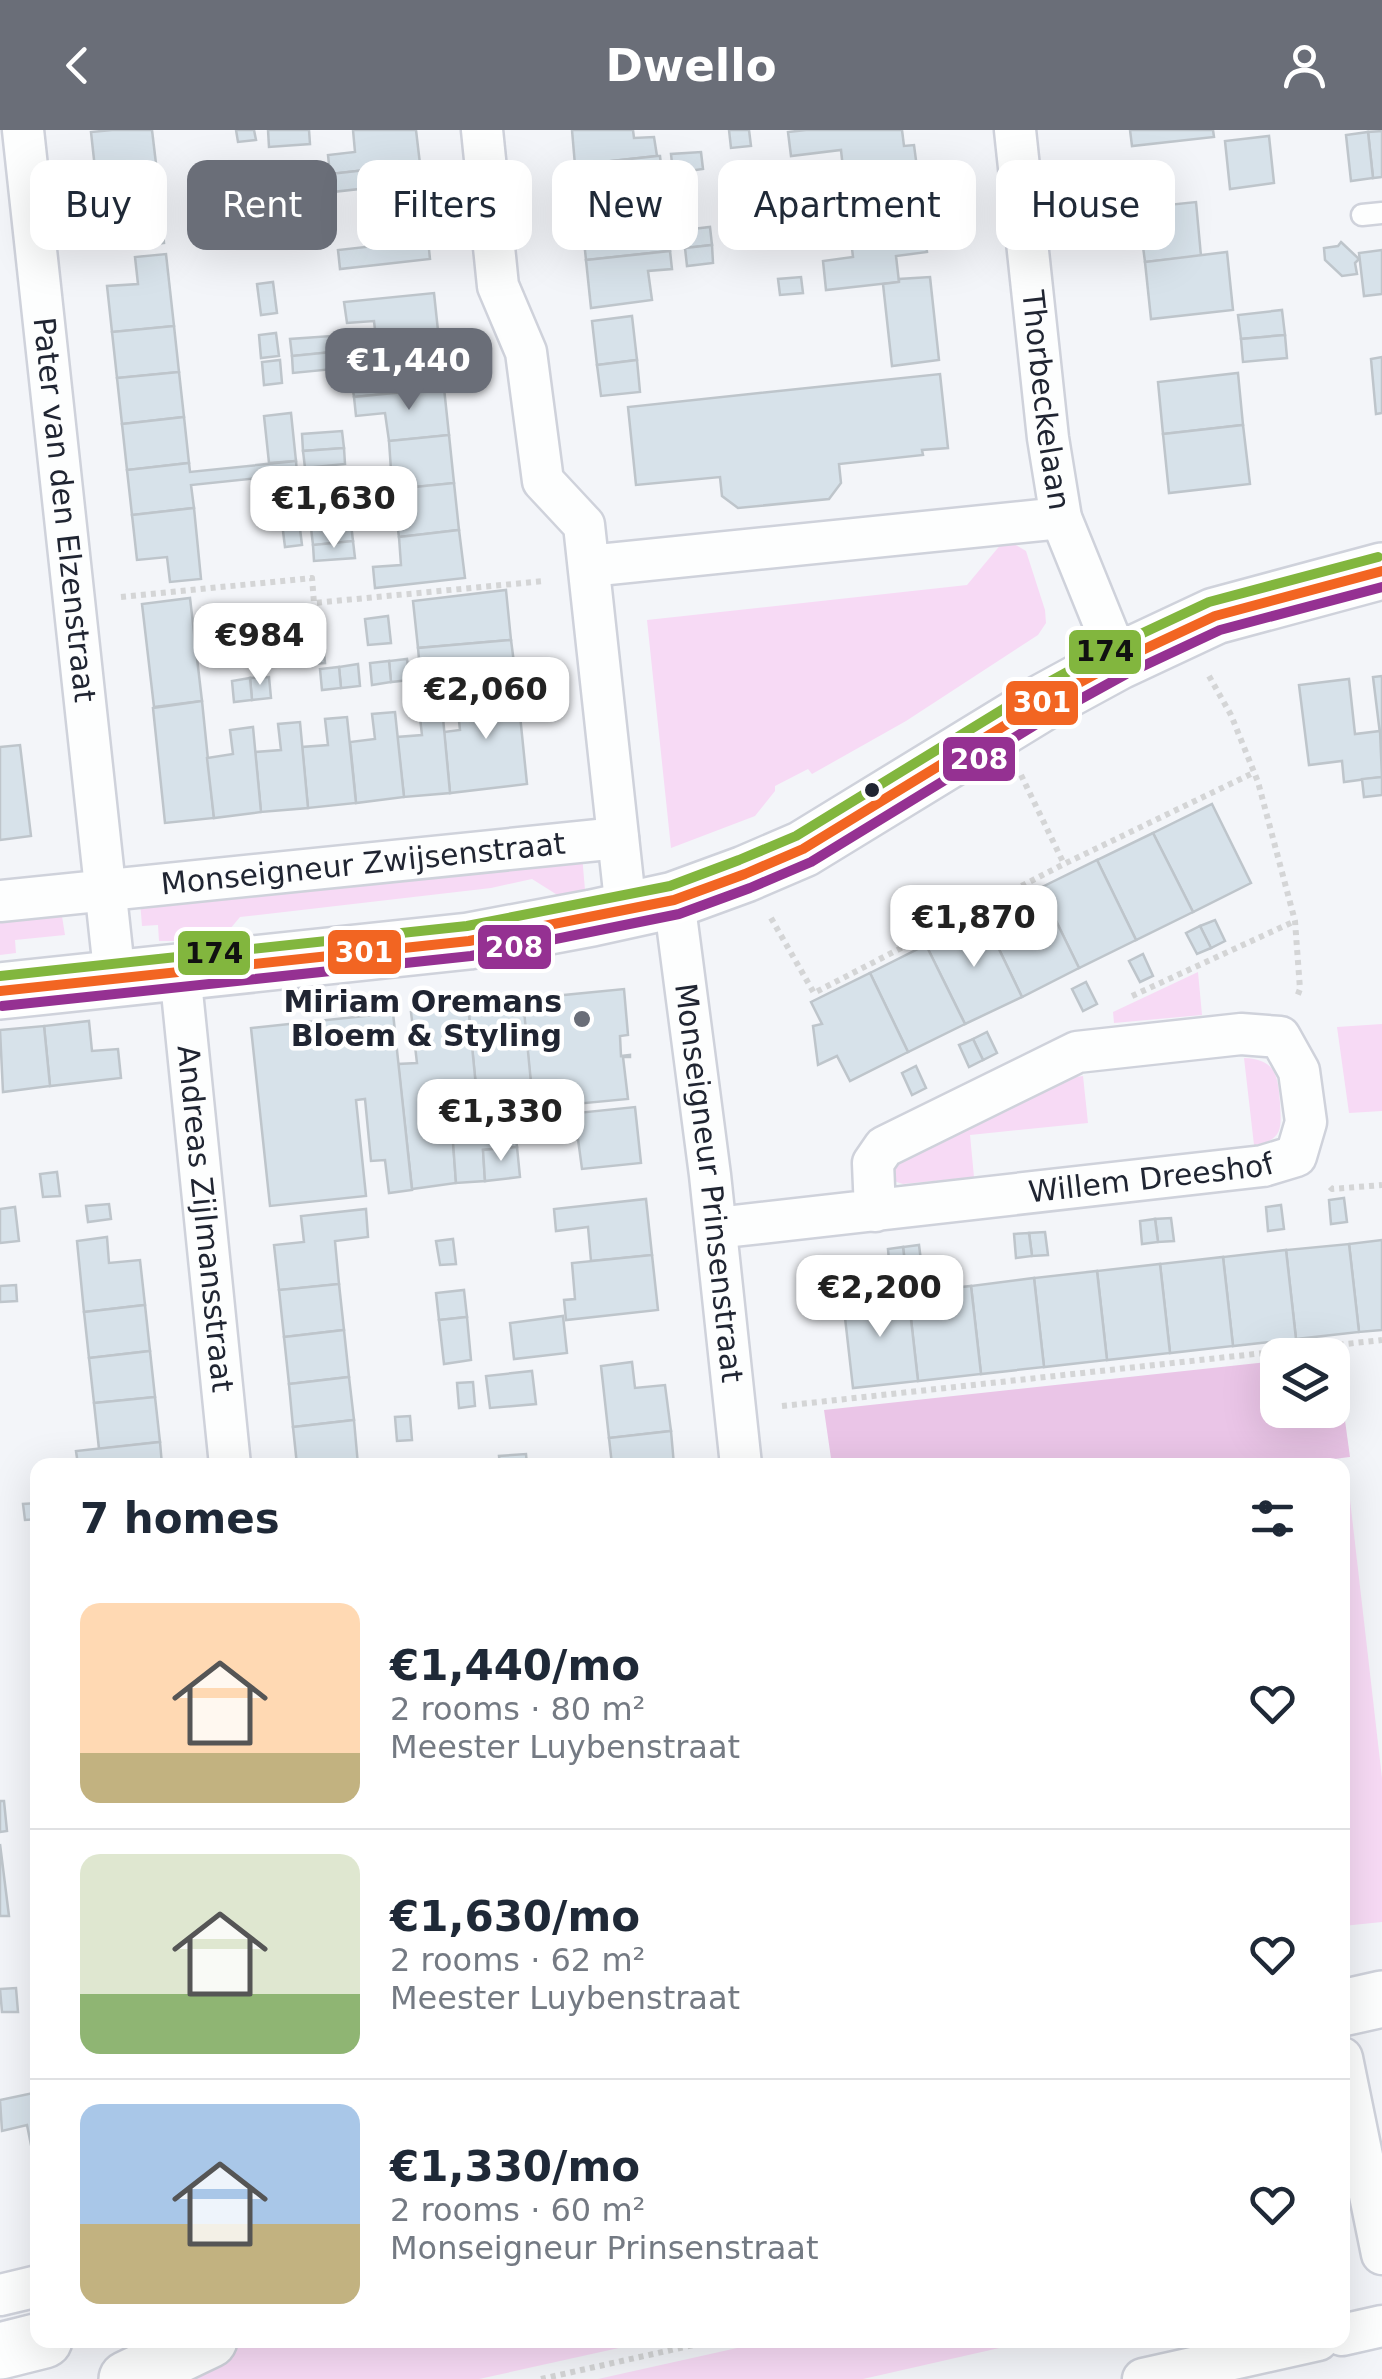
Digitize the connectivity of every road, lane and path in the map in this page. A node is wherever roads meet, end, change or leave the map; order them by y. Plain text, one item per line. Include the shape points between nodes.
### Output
1 (23, 130) edge
2 (482, 130) edge
3 (1015, 130) edge
4 (1061, 518) junction
5 (1382, 570) edge
6 (590, 571) junction
7 (74, 602) junction
8 (1184, 631) junction
9 (1119, 661) junction
10 (997, 730) junction
11 (1254, 773) junction
12 (618, 838) junction
13 (1064, 864) junction
14 (745, 874) junction
15 (107, 890) junction
16 (0, 901) edge
17 (650, 905) junction
18 (1294, 921) junction
19 (180, 972) junction
20 (116, 979) junction
21 (0, 991) edge
22 (1126, 999) dead end
23 (1280, 1037) junction
24 (874, 1211) junction
25 (716, 1228) junction
26 (1382, 1340) edge
27 (736, 1412) junction
28 (229, 1458) edge
29 (740, 1458) edge
30 (1382, 1999) edge
31 (1350, 2006) edge
32 (1350, 2097) edge
33 (1382, 2254) edge
34 (30, 2288) edge
35 (0, 2294) edge
36 (1382, 2326) edge
37 (1350, 2332) edge
38 (30, 2344) edge
39 (192, 2348) edge
40 (680, 2348) edge
41 (1282, 2348) edge
42 (0, 2351) edge
43 (128, 2379) edge
44 (542, 2379) edge
45 (1143, 2379) edge

1 - 7 street, Pater van den Elzenstraat
2 - 6 street, Monseigneur Prinsenstraat via 498,286 526,352 543,481 584,525
3 - 4 street, Thorbeckelaan
4 - 6 street
4 - 9 street, Thorbeckelaan
5 - 8 street via 1214,616
6 - 7 path via 314,603 312,578
6 - 12 street, Monseigneur Prinsenstraat
7 - 15 street, Pater van den Elzenstraat
8 - 9 street
8 - 11 path
9 - 10 street
10 - 13 path
10 - 14 street via 803,848
11 - 13 path
11 - 18 path
12 - 15 street, Monseigneur Zwijsenstraat
12 - 17 street, Monseigneur Prinsenstraat
13 - 14 path via 814,993
14 - 17 street
15 - 16 street, Monseigneur Zwijsenstraat
15 - 20 street
17 - 19 street via 469,941
17 - 25 street, Monseigneur Prinsenstraat
18 - 22 path
18 - 23 path via 1300,990
19 - 20 street
19 - 28 street, Andreas Zijlmansstraat
20 - 21 street
23 - 24 street via 1242,1034 1076,1052 884,1147 873,1163
23 - 24 street, Willem Dreeshof via 1299,1070 1306,1122 1296,1156 1263,1166
24 - 25 street, Willem Dreeshof
25 - 27 street, Monseigneur Prinsenstraat
26 - 27 path
27 - 29 street, Monseigneur Prinsenstraat
30 - 31 street
32 - 33 street
34 - 35 street
36 - 37 street
38 - 42 street
39 - 43 street
40 - 44 path
41 - 45 street

